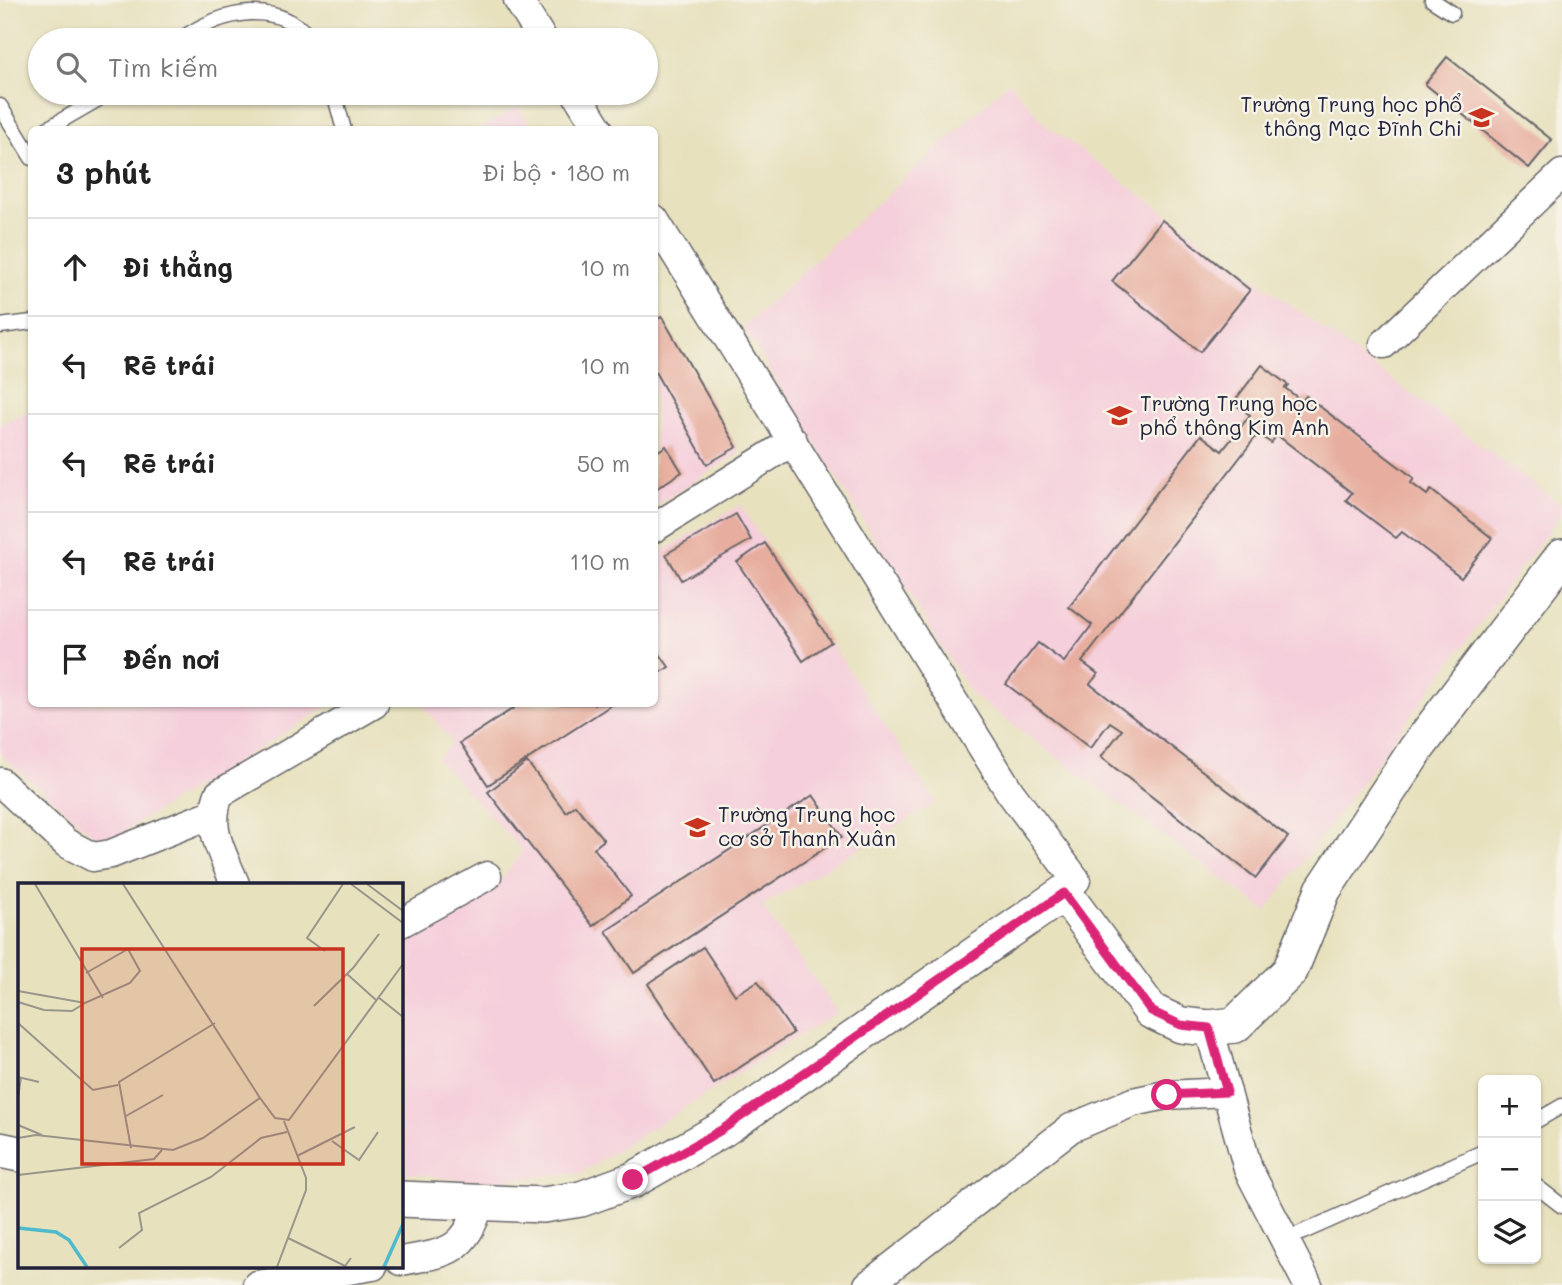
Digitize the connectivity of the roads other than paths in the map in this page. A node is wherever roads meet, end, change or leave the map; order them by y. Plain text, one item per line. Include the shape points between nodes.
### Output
1 (518, 0) edge
2 (1432, 0) edge
3 (1452, 13) dead end
4 (198, 28) edge
5 (303, 28) edge
6 (536, 28) edge
7 (88, 105) edge
8 (337, 105) edge
9 (583, 105) edge
10 (0, 106) edge
11 (52, 126) edge
12 (343, 126) edge
13 (596, 126) edge
14 (26, 139) edge
15 (1562, 174) edge
16 (658, 225) edge
17 (28, 323) edge
18 (15, 325) junction
19 (0, 326) edge
20 (0, 338) edge
21 (1384, 344) dead end
22 (793, 441) junction
23 (658, 525) edge
24 (1562, 557) edge
25 (369, 707) edge
26 (0, 782) edge
27 (212, 814) junction
28 (486, 876) dead end
29 (235, 883) edge
30 (1064, 893) junction
31 (402, 922) edge
32 (1209, 1028) junction
33 (1227, 1092) junction
34 (1562, 1106) edge
35 (1541, 1118) edge
36 (0, 1150) edge
37 (18, 1154) edge
38 (1478, 1154) edge
39 (1541, 1190) edge
40 (402, 1199) edge
41 (480, 1203) junction
42 (1562, 1206) edge
43 (1285, 1240) junction
44 (402, 1261) edge
45 (361, 1268) edge
46 (257, 1285) edge
47 (868, 1285) edge
48 (1308, 1285) edge

1 - 6 street
2 - 3 lane
4 - 5 lane via 229,8 275,0 289,8
7 - 11 lane
8 - 12 lane
9 - 13 street
10 - 14 lane
15 - 21 street
16 - 22 street
17 - 18 lane
18 - 19 lane
18 - 20 lane
22 - 23 street
22 - 30 street via 1010,792 1076,880
24 - 32 street via 1417,748 1323,890 1290,971 1235,1025
25 - 27 street via 219,794
26 - 27 street via 66,844 93,857
27 - 29 street
28 - 31 street
30 - 32 street via 1151,1011 1181,1025
30 - 41 street via 723,1129 633,1180 581,1199 543,1205
32 - 33 street
33 - 43 street via 1248,1169
33 - 47 street via 1133,1102 1071,1128
34 - 35 lane
36 - 37 street
38 - 43 lane
39 - 42 lane
40 - 41 street
41 - 44 street via 463,1242 430,1256
43 - 48 street
45 - 46 street

